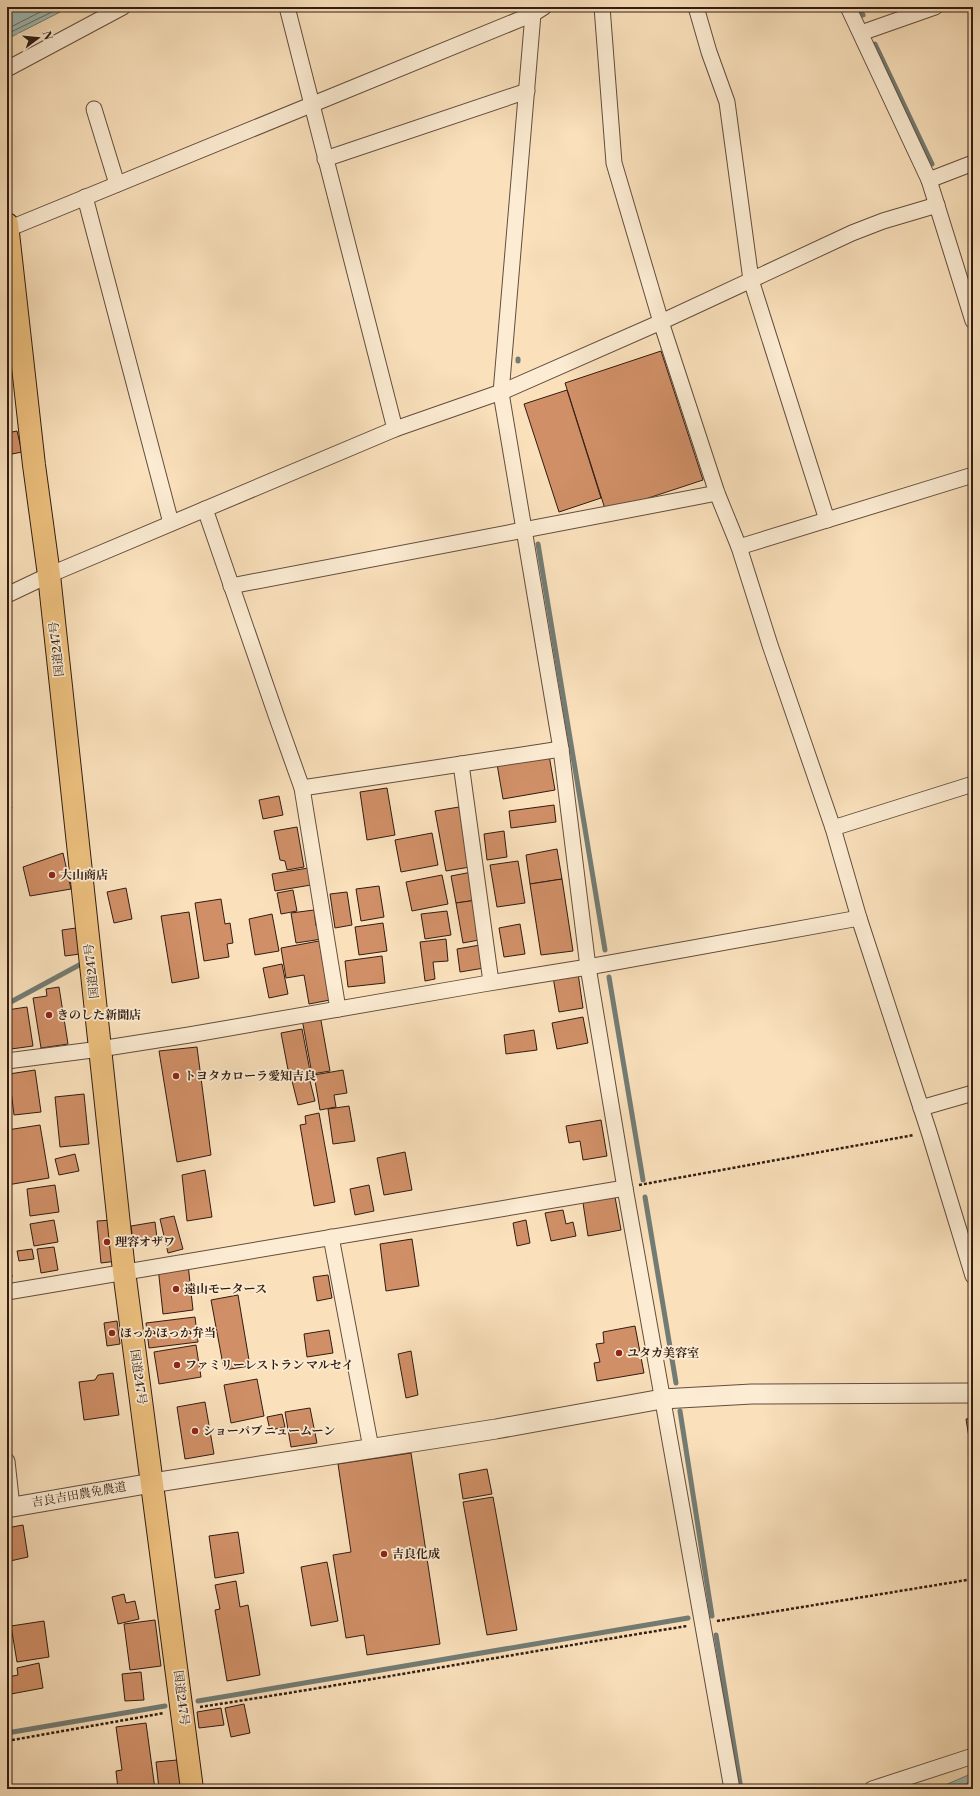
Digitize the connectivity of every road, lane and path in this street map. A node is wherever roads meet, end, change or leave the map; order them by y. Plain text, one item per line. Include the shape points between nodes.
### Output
1 (123, 7) edge
2 (287, 7) edge
3 (602, 7) edge
4 (696, 7) edge
5 (848, 7) edge
6 (935, 7) edge
7 (538, 11) edge
8 (861, 33) junction
9 (7, 69) edge
10 (527, 91) junction
11 (311, 105) junction
12 (94, 109) dead end
13 (325, 159) junction
14 (973, 163) edge
15 (929, 180) junction
16 (117, 184) junction
17 (85, 198) junction
18 (937, 205) junction
19 (7, 227) edge
20 (751, 280) junction
21 (973, 321) edge
22 (661, 322) junction
23 (501, 392) junction
24 (395, 429) junction
25 (973, 475) edge
26 (717, 493) junction
27 (205, 509) junction
28 (827, 520) junction
29 (171, 523) junction
30 (525, 531) junction
31 (739, 547) junction
32 (49, 575) junction
33 (231, 586) junction
34 (7, 595) edge
35 (561, 749) junction
36 (460, 764) junction
37 (973, 784) edge
38 (302, 788) junction
39 (833, 828) junction
40 (859, 918) junction
41 (588, 967) junction
42 (491, 982) junction
43 (338, 1009) junction
44 (100, 1049) junction
45 (7, 1061) edge
46 (973, 1093) edge
47 (921, 1108) junction
48 (929, 1132) junction
49 (625, 1188) junction
50 (331, 1237) junction
51 (124, 1271) junction
52 (973, 1276) edge
53 (7, 1292) edge
54 (973, 1393) edge
55 (662, 1399) junction
56 (371, 1448) junction
57 (7, 1460) edge
58 (152, 1483) junction
59 (10, 1508) edge
60 (973, 1579) edge
61 (704, 1624) junction
62 (183, 1709) junction
63 (7, 1741) edge
64 (973, 1756) edge
65 (192, 1789) edge
66 (732, 1789) edge
67 (872, 1789) edge

1 - 9 street
2 - 11 street
3 - 22 street via 614,163
4 - 20 street via 727,102
5 - 8 street
6 - 8 street
7 - 10 street
7 - 11 street
8 - 15 street
10 - 13 street
10 - 23 street
11 - 13 street
11 - 16 street
12 - 16 street
13 - 24 street
14 - 15 street
15 - 18 street
16 - 17 street
17 - 19 street
17 - 29 street
18 - 20 street via 852,233
18 - 21 street
19 - 32 highway, 国道247号
20 - 22 street
20 - 28 street
22 - 23 street
22 - 26 street
23 - 24 street
23 - 30 street
24 - 27 street
25 - 28 street
26 - 30 street
26 - 31 street
27 - 29 street
27 - 33 street
28 - 31 street
29 - 32 street
30 - 33 street
30 - 35 street
31 - 39 street
32 - 34 street
32 - 44 highway, 国道247号
33 - 38 street
35 - 36 street
35 - 41 street
36 - 38 street
36 - 42 street
37 - 39 street
38 - 43 street
39 - 40 street
40 - 41 street
40 - 47 street
41 - 42 street
41 - 49 street
42 - 43 street
43 - 44 street
44 - 45 street
44 - 51 highway, 国道247号
46 - 47 street
47 - 48 street
48 - 49 path
48 - 52 street
49 - 50 street
49 - 55 street
50 - 51 street
50 - 56 street
51 - 53 street
51 - 58 highway, 国道247号
54 - 55 street, 吉良吉田農免農道 via 752,1394
55 - 56 street, 吉良吉田農免農道
55 - 61 street
56 - 58 street, 吉良吉田農免農道
57 - 59 street
58 - 59 street, 吉良吉田農免農道
58 - 62 highway, 国道247号
60 - 61 path
61 - 62 path
61 - 66 street
62 - 63 path
62 - 65 highway, 国道247号
64 - 67 street

